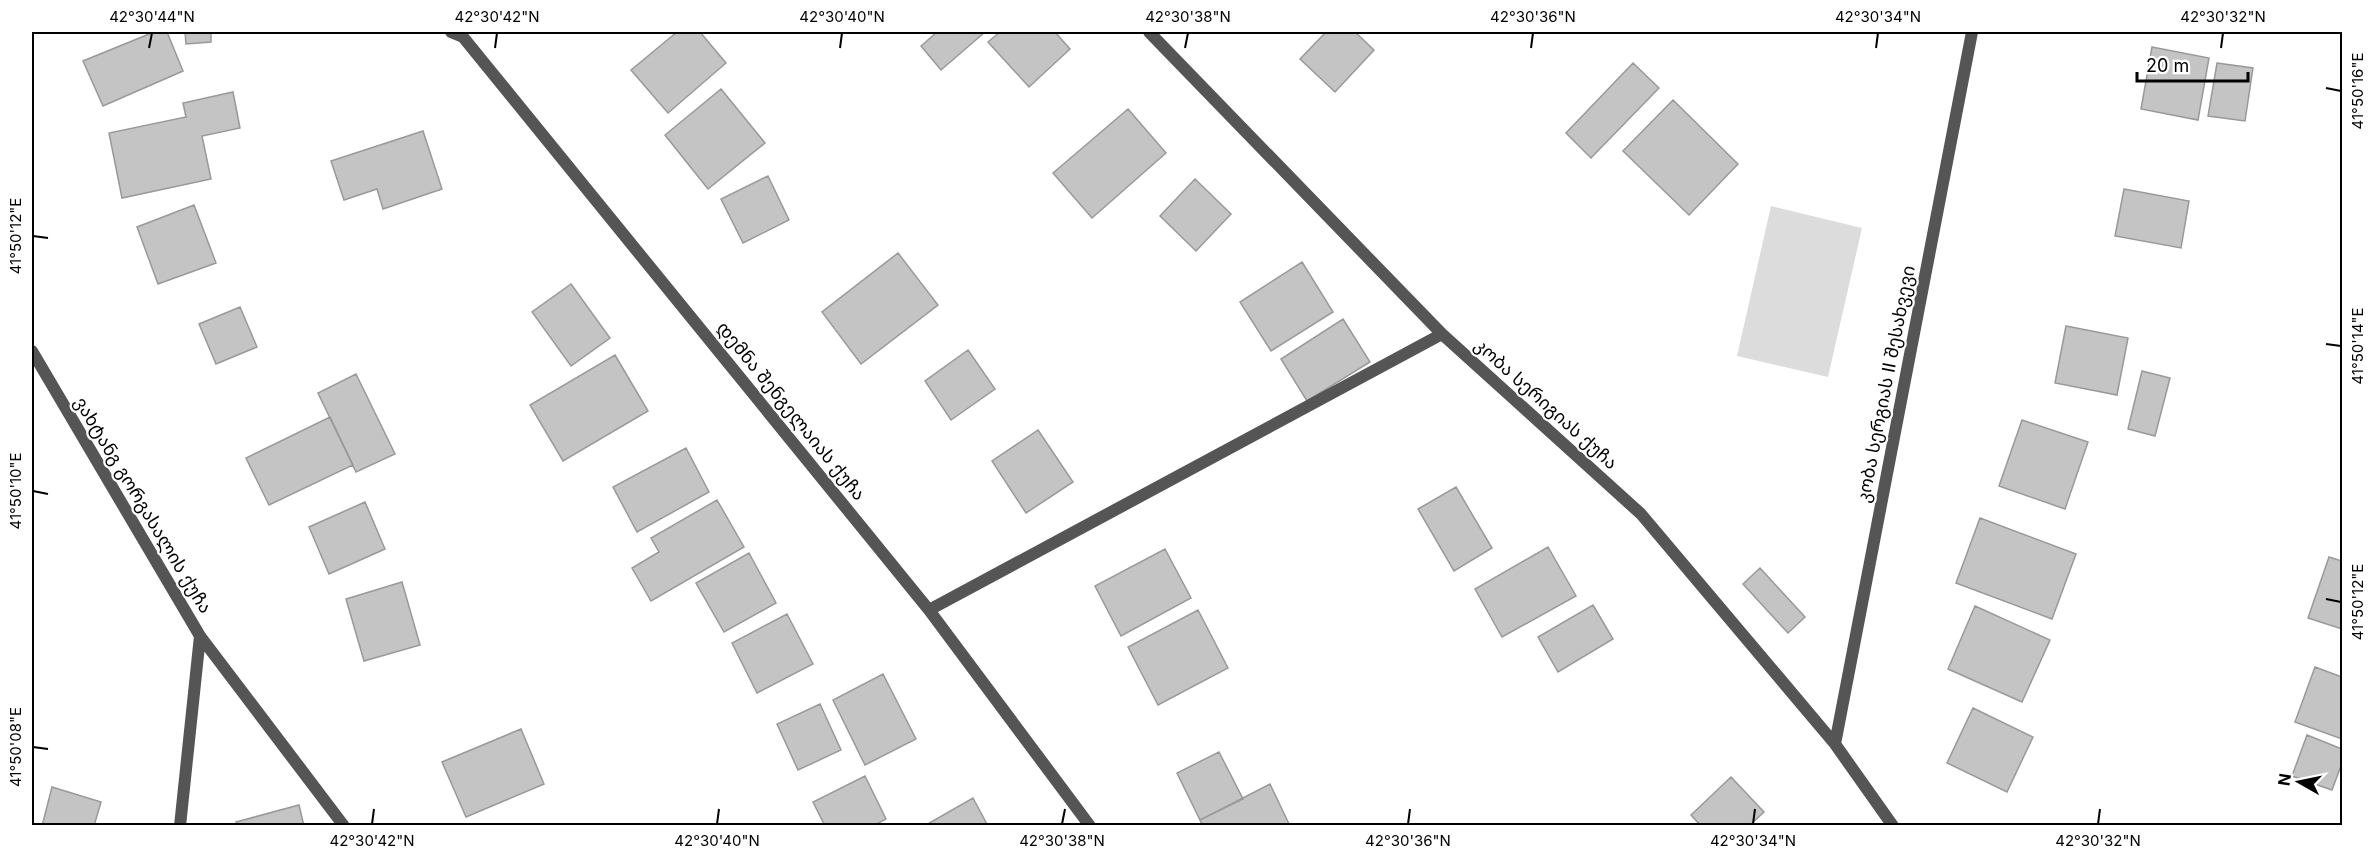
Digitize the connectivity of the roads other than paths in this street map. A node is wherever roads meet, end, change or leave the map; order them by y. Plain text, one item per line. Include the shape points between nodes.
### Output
1 (451, 32) edge
2 (1149, 32) edge
3 (1972, 32) edge
4 (1442, 334) junction
5 (32, 351) edge
6 (929, 610) junction
7 (200, 636) junction
8 (1835, 744) junction
9 (180, 825) edge
10 (344, 825) edge
11 (1090, 825) edge
12 (1893, 825) edge

1 - 6 street, დემნა შენგელაიას ქუჩა via 463,37
2 - 4 street, კობა სერიგიას ქუჩა
3 - 8 street, კობა სერგიას II შესახვევი
4 - 6 street
4 - 8 street, კობა სერიგიას ქუჩა via 1641,514
5 - 7 street, ვახტანგ გორგასალის ქუჩა
6 - 11 street, დემნა შენგელაიას ქუჩა
7 - 9 street, ვახტანგ გორგასალის ქუჩა
7 - 10 street
8 - 12 street, კობა სერიგიას ქუჩა

